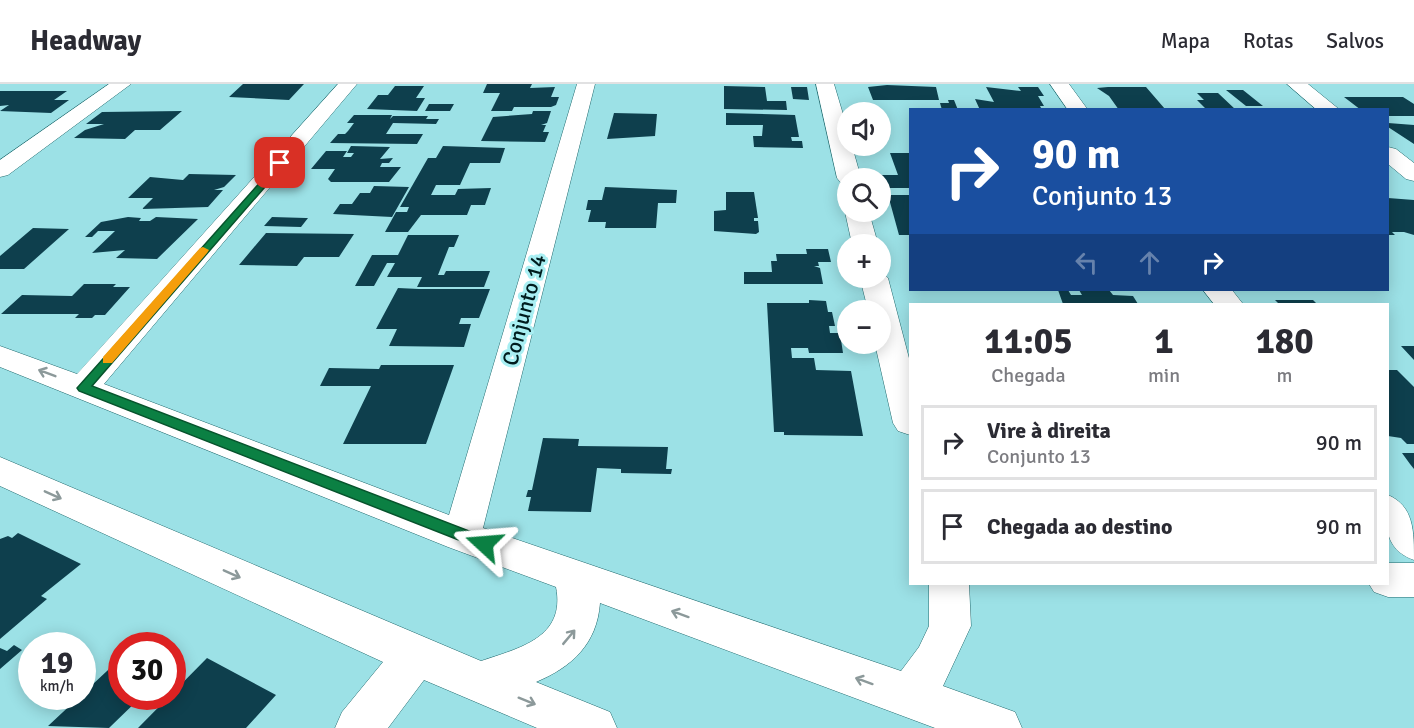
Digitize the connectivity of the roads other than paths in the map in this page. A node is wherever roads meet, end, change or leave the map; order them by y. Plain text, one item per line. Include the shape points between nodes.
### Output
1 (122, 84) edge
2 (348, 84) edge
3 (586, 84) edge
4 (825, 84) edge
5 (1059, 84) edge
6 (1296, 84) edge
7 (1077, 108) edge
8 (1327, 108) edge
9 (1389, 155) edge
10 (846, 168) edge
11 (0, 170) edge
12 (1414, 174) edge
13 (876, 288) edge
14 (1218, 291) edge
15 (1228, 303) edge
16 (0, 356) edge
17 (83, 388) junction
18 (909, 419) edge
19 (3, 476) edge
20 (1389, 511) edge
21 (462, 536) junction
22 (1414, 544) edge
23 (574, 574) junction
24 (1389, 580) edge
25 (1414, 580) edge
26 (950, 585) edge
27 (416, 656) junction
28 (481, 682) junction
29 (909, 697) junction
30 (359, 728) edge
31 (593, 728) edge
32 (998, 728) edge

1 - 11 street
2 - 17 street
3 - 21 street, Conjunto 14
4 - 10 street
5 - 7 street
6 - 8 street
9 - 12 street
13 - 18 street
14 - 15 street
17 -> 16 street
17 - 21 street
19 -> 27 street
20 - 22 street
21 - 23 street
28 -> 23 street via 534,663 564,644 575,631 580,616 581,595
29 -> 23 street
24 - 25 street
26 - 29 street via 950,626 934,661
27 - 28 street
27 - 30 street
28 -> 31 street
29 - 32 street

